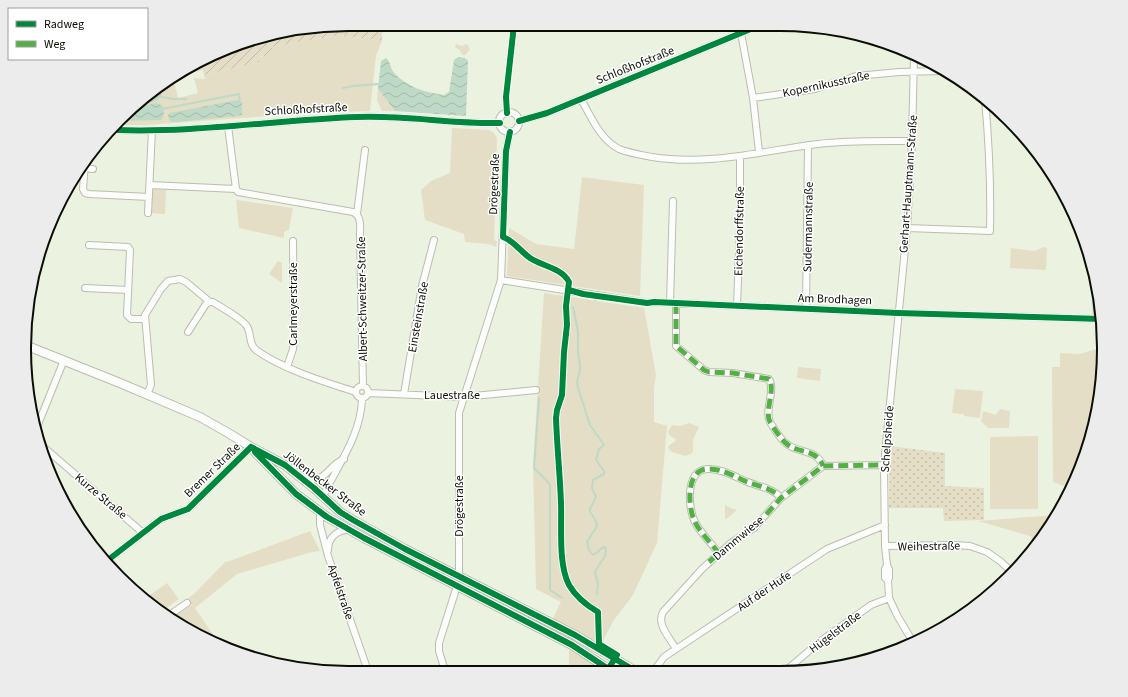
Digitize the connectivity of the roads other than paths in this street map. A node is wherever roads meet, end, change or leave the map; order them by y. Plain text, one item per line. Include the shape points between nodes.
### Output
1 (746, 31) edge
2 (741, 33) junction
3 (914, 61) edge
4 (914, 71) junction
5 (933, 71) edge
6 (753, 98) junction
7 (581, 99) junction
8 (986, 107) edge
9 (519, 121) junction
10 (500, 123) junction
11 (228, 126) junction
12 (118, 130) edge
13 (152, 130) junction
14 (510, 132) junction
15 (912, 141) junction
16 (808, 145) junction
17 (365, 150) dead end
18 (759, 152) junction
19 (740, 156) junction
20 (89, 167) edge
21 (93, 169) dead end
22 (84, 174) edge
23 (150, 185) junction
24 (236, 189) junction
25 (149, 197) junction
26 (673, 201) dead end
27 (148, 213) dead end
28 (357, 214) junction
29 (907, 228) junction
30 (434, 240) dead end
31 (293, 241) dead end
32 (89, 245) dead end
33 (501, 280) junction
34 (85, 288) dead end
35 (128, 290) junction
36 (210, 302) junction
37 (673, 303) junction
38 (737, 306) junction
39 (806, 308) junction
40 (898, 313) junction
41 (1095, 319) edge
42 (145, 320) junction
43 (188, 332) dead end
44 (31, 347) edge
45 (64, 360) junction
46 (288, 367) junction
47 (363, 386) junction
48 (536, 390) dead end
49 (356, 392) junction
50 (368, 393) junction
51 (147, 394) junction
52 (404, 394) junction
53 (463, 397) junction
54 (362, 399) junction
55 (40, 421) edge
56 (251, 448) junction
57 (48, 451) edge
58 (344, 459) junction
59 (884, 465) junction
60 (824, 466) junction
61 (301, 477) junction
62 (323, 496) junction
63 (781, 498) junction
64 (320, 512) junction
65 (885, 525) junction
66 (350, 530) junction
67 (143, 533) junction
68 (885, 546) junction
69 (719, 554) junction
70 (328, 556) junction
71 (110, 558) edge
72 (1008, 569) edge
73 (457, 576) junction
74 (457, 586) junction
75 (889, 598) junction
76 (187, 603) dead end
77 (173, 613) edge
78 (910, 638) edge
79 (676, 649) junction
80 (792, 665) edge
81 (367, 666) edge
82 (443, 666) edge
83 (605, 666) edge
84 (627, 666) edge
85 (657, 666) edge

1 - 2 street, Schloßhofstraße
2 - 6 street
2 - 7 street, Schloßhofstraße
3 - 4 street, Gerhart-Hauptmann-Straße
4 - 5 street, Kopernikusstraße
4 - 6 street, Kopernikusstraße via 853,76 845,82 820,88
4 - 15 street, Gerhart-Hauptmann-Straße
6 - 18 street
7 - 9 street, Schloßhofstraße
7 - 19 street via 596,127 606,139 619,148 648,156 685,160
8 - 29 street via 990,231
9 - 10 street via 515,115 509,113 502,116
9 - 14 street via 516,129
10 - 11 street, Schloßhofstraße via 372,117
10 - 14 street via 503,130
11 - 13 street, Schloßhofstraße
11 - 24 street
12 - 13 street, Schloßhofstraße
13 - 23 street
14 - 33 street, Drögestraße via 506,151
15 - 16 street via 848,141
15 - 29 street, Gerhart-Hauptmann-Straße
16 - 18 street
16 - 39 street, Sudermannstraße
17 - 28 street, Albert-Schweitzer-Straße
18 - 19 street
19 - 38 street, Eichendorffstraße
20 - 21 street
22 - 25 street via 85,193
23 - 24 street
23 - 25 street
24 - 28 street via 240,193
25 - 27 street
26 - 37 street
28 - 47 street, Albert-Schweitzer-Straße via 360,220
29 - 40 street, Gerhart-Hauptmann-Straße
30 - 52 street, Einsteinstraße via 421,292
31 - 46 street, Carlmeyerstraße via 294,340
32 - 35 street via 128,247
33 - 37 street, Am Brodhagen via 640,302
33 - 53 street, Drögestraße
34 - 35 street
35 - 42 street via 128,317
36 - 42 street via 186,282 180,279 171,280 161,289 146,312
36 - 43 street via 206,304
36 - 46 street via 246,325 256,350
37 - 38 street, Am Brodhagen
37 - 60 street via 678,348 706,371 769,379 770,422 788,445 814,455
38 - 39 street, Am Brodhagen
39 - 40 street, Am Brodhagen
40 - 41 street, Am Brodhagen
40 - 59 street, Schelpsheide
42 - 51 street via 151,385
44 - 45 main road, Jöllenbecker Straße
45 - 51 main road, Jöllenbecker Straße
45 - 55 street
46 - 49 street
47 - 49 street
47 - 50 street via 367,388
48 - 53 street, Lauestraße
49 - 54 street
50 - 52 street, Lauestraße
50 - 54 street via 367,397
51 - 56 main road, Jöllenbecker Straße via 200,417
52 - 53 street, Lauestraße
53 - 73 street, Drögestraße via 459,413
54 - 58 street via 356,430
56 - 61 main road, Jöllenbecker Straße via 285,465
56 - 64 main road, Jöllenbecker Straße via 296,494
56 - 67 street, Bremer Straße via 188,509 161,519
57 - 67 street, Kurze Straße
58 - 61 street via 336,462 323,477
58 - 62 street
59 - 60 street
59 - 65 street, Schelpsheide
60 - 63 street, Dammwiese
61 - 62 main road, Jöllenbecker Straße
62 - 64 main road
62 - 73 main road, Jöllenbecker Straße via 347,517
63 - 69 street, Dammwiese via 754,528 733,541
63 - 69 street via 769,490 720,471 706,469 697,473 692,481 690,496 692,516
64 - 66 main road, Jöllenbecker Straße
64 - 70 street, Apfelstraße via 320,525
65 - 68 street, Schelpsheide
65 - 79 street, Auf der Hufe via 827,549
66 - 70 street via 339,531 329,541
66 - 74 main road, Jöllenbecker Straße
67 - 71 street, Bremer Straße
68 - 72 street, Weihestraße via 970,546 987,552
68 - 75 street, Schelpsheide via 885,578 888,580
69 - 79 street, Dammwiese via 661,615 661,623
70 - 81 street, Apfelstraße
73 - 84 main road, Jöllenbecker Straße via 575,635
74 - 82 street via 439,643
74 - 83 main road, Jöllenbecker Straße via 572,645
75 - 78 street, Schelpsheide
75 - 80 street, Hügelstraße via 871,605
76 - 77 street
79 - 85 street, Auf der Hufe

